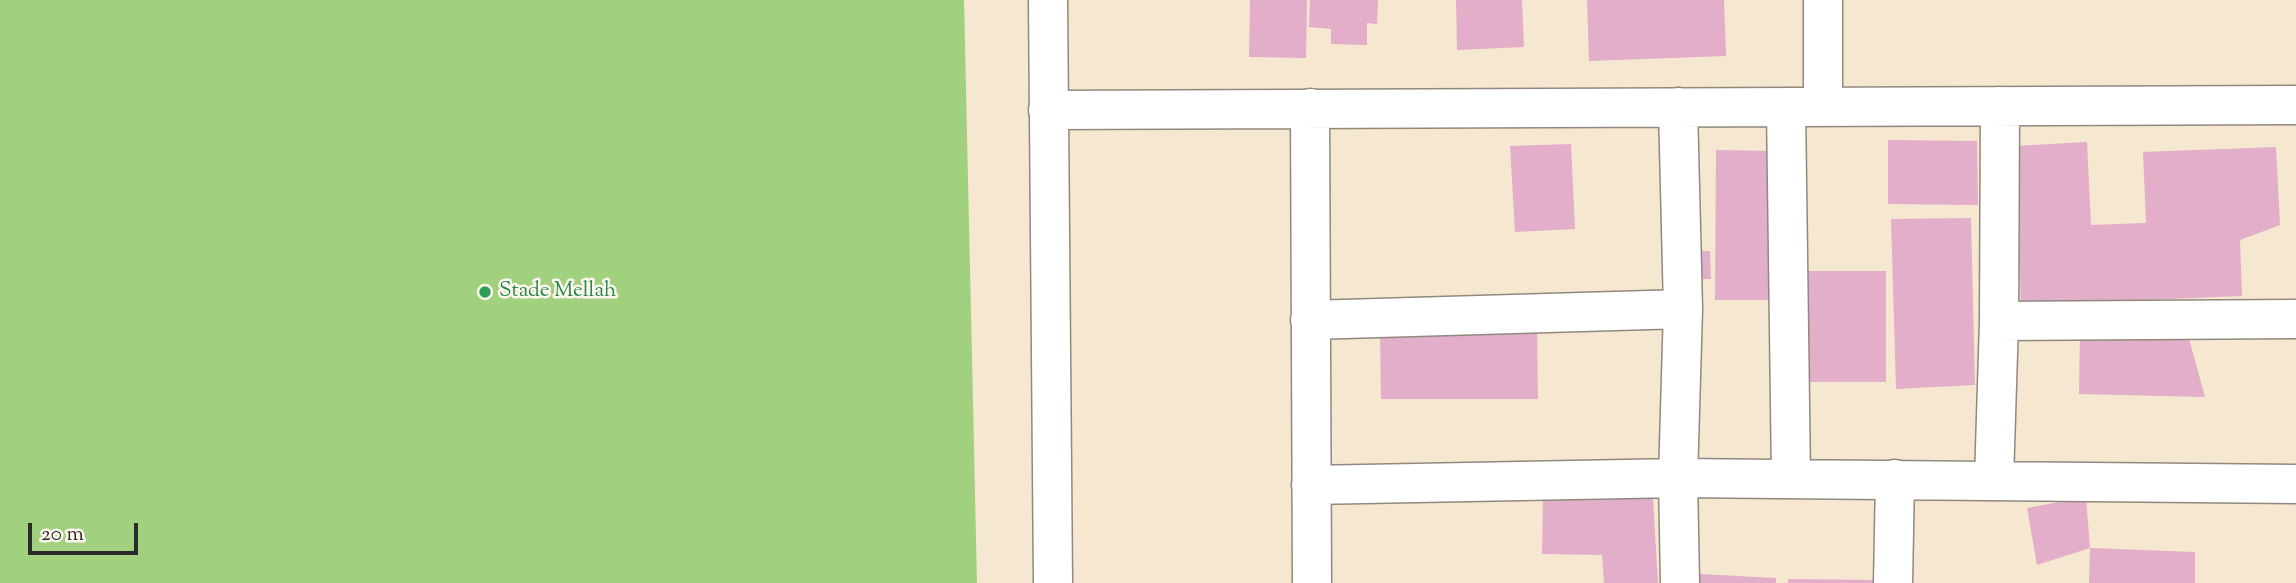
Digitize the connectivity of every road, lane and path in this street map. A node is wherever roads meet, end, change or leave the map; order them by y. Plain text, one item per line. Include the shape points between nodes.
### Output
1 (1048, 0) edge
2 (1823, 0) edge
3 (2296, 105) edge
4 (2000, 106) junction
5 (1678, 107) junction
6 (1804, 107) junction
7 (1310, 108) junction
8 (1048, 110) junction
9 (1683, 309) junction
10 (2296, 319) edge
11 (1310, 320) junction
12 (2000, 321) junction
13 (1678, 478) junction
14 (1791, 479) junction
15 (1895, 479) junction
16 (1994, 481) junction
17 (2296, 484) edge
18 (1311, 485) junction
19 (1053, 583) edge
20 (1312, 583) edge
21 (1680, 583) edge
22 (1893, 583) edge

1 - 8 street
2 - 6 street
3 - 4 street
4 - 6 street
4 - 12 street
5 - 6 street
5 - 7 street
5 - 9 street
6 - 14 street
7 - 8 street
7 - 11 street
8 - 19 street
9 - 11 street
9 - 13 street
10 - 12 street
11 - 18 street
12 - 16 street
13 - 14 street
13 - 18 street
13 - 21 street
14 - 15 street
15 - 16 street
15 - 22 street
16 - 17 street
18 - 20 street

